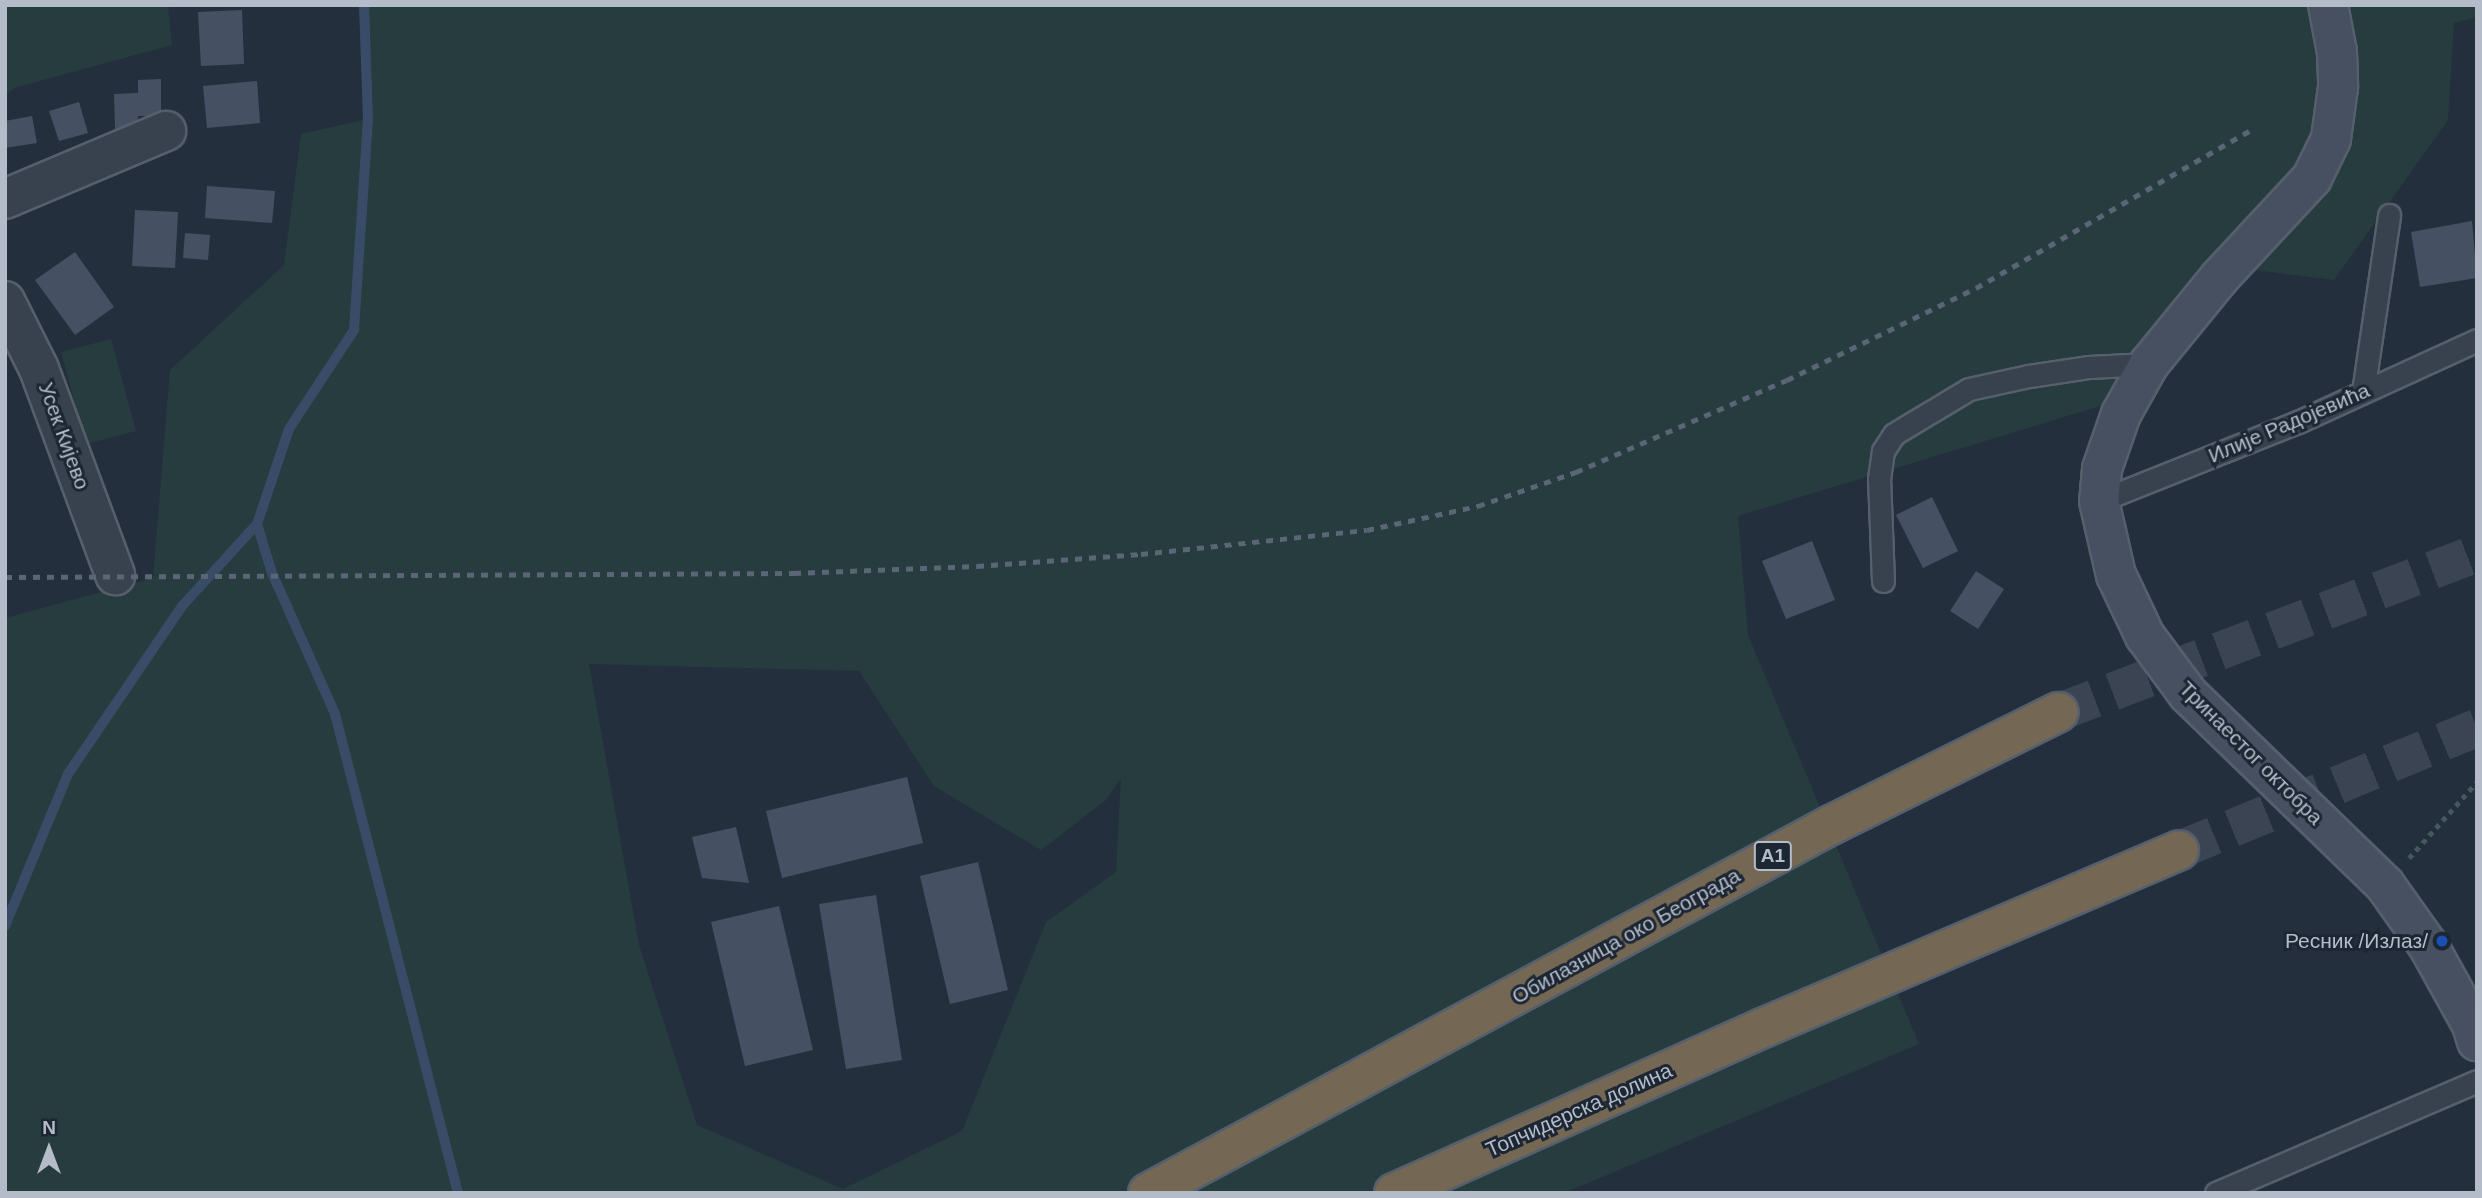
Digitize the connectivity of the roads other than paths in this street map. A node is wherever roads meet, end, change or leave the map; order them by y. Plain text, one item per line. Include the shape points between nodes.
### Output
1 (2328, 5) edge
2 (166, 131) dead end
3 (5, 199) edge
4 (2389, 215) dead end
5 (5, 301) edge
6 (2477, 340) edge
7 (2149, 364) junction
8 (2363, 393) junction
9 (2099, 501) junction
10 (115, 575) dead end
11 (1883, 581) dead end
12 (2059, 712) tunnel mouth
13 (2179, 850) tunnel mouth
14 (2475, 1030) edge
15 (2477, 1081) edge
16 (1148, 1193) edge
17 (1394, 1193) edge
18 (2216, 1193) edge

1 - 7 street, Тринаестог октобра via 2339,87 2331,139 2312,178 2220,277
2 - 3 street
4 - 8 lane
5 - 10 street, Усек Кијево via 39,369
6 - 8 lane, Илије Радојевића
7 - 9 street, Тринаестог октобра via 2121,414 2102,470
7 - 11 lane via 2089,367 1969,389 1894,434 1883,451 1879,479
8 - 9 lane, Илије Радојевића
9 - 14 street, Тринаестог октобра via 2116,575 2145,636 2188,694 2385,885 2429,947
12 - 16 highway, Обилазница око Београда / A1 via 1831,825
13 - 17 highway, Топчидерска долина via 1765,1027
15 - 18 lane

